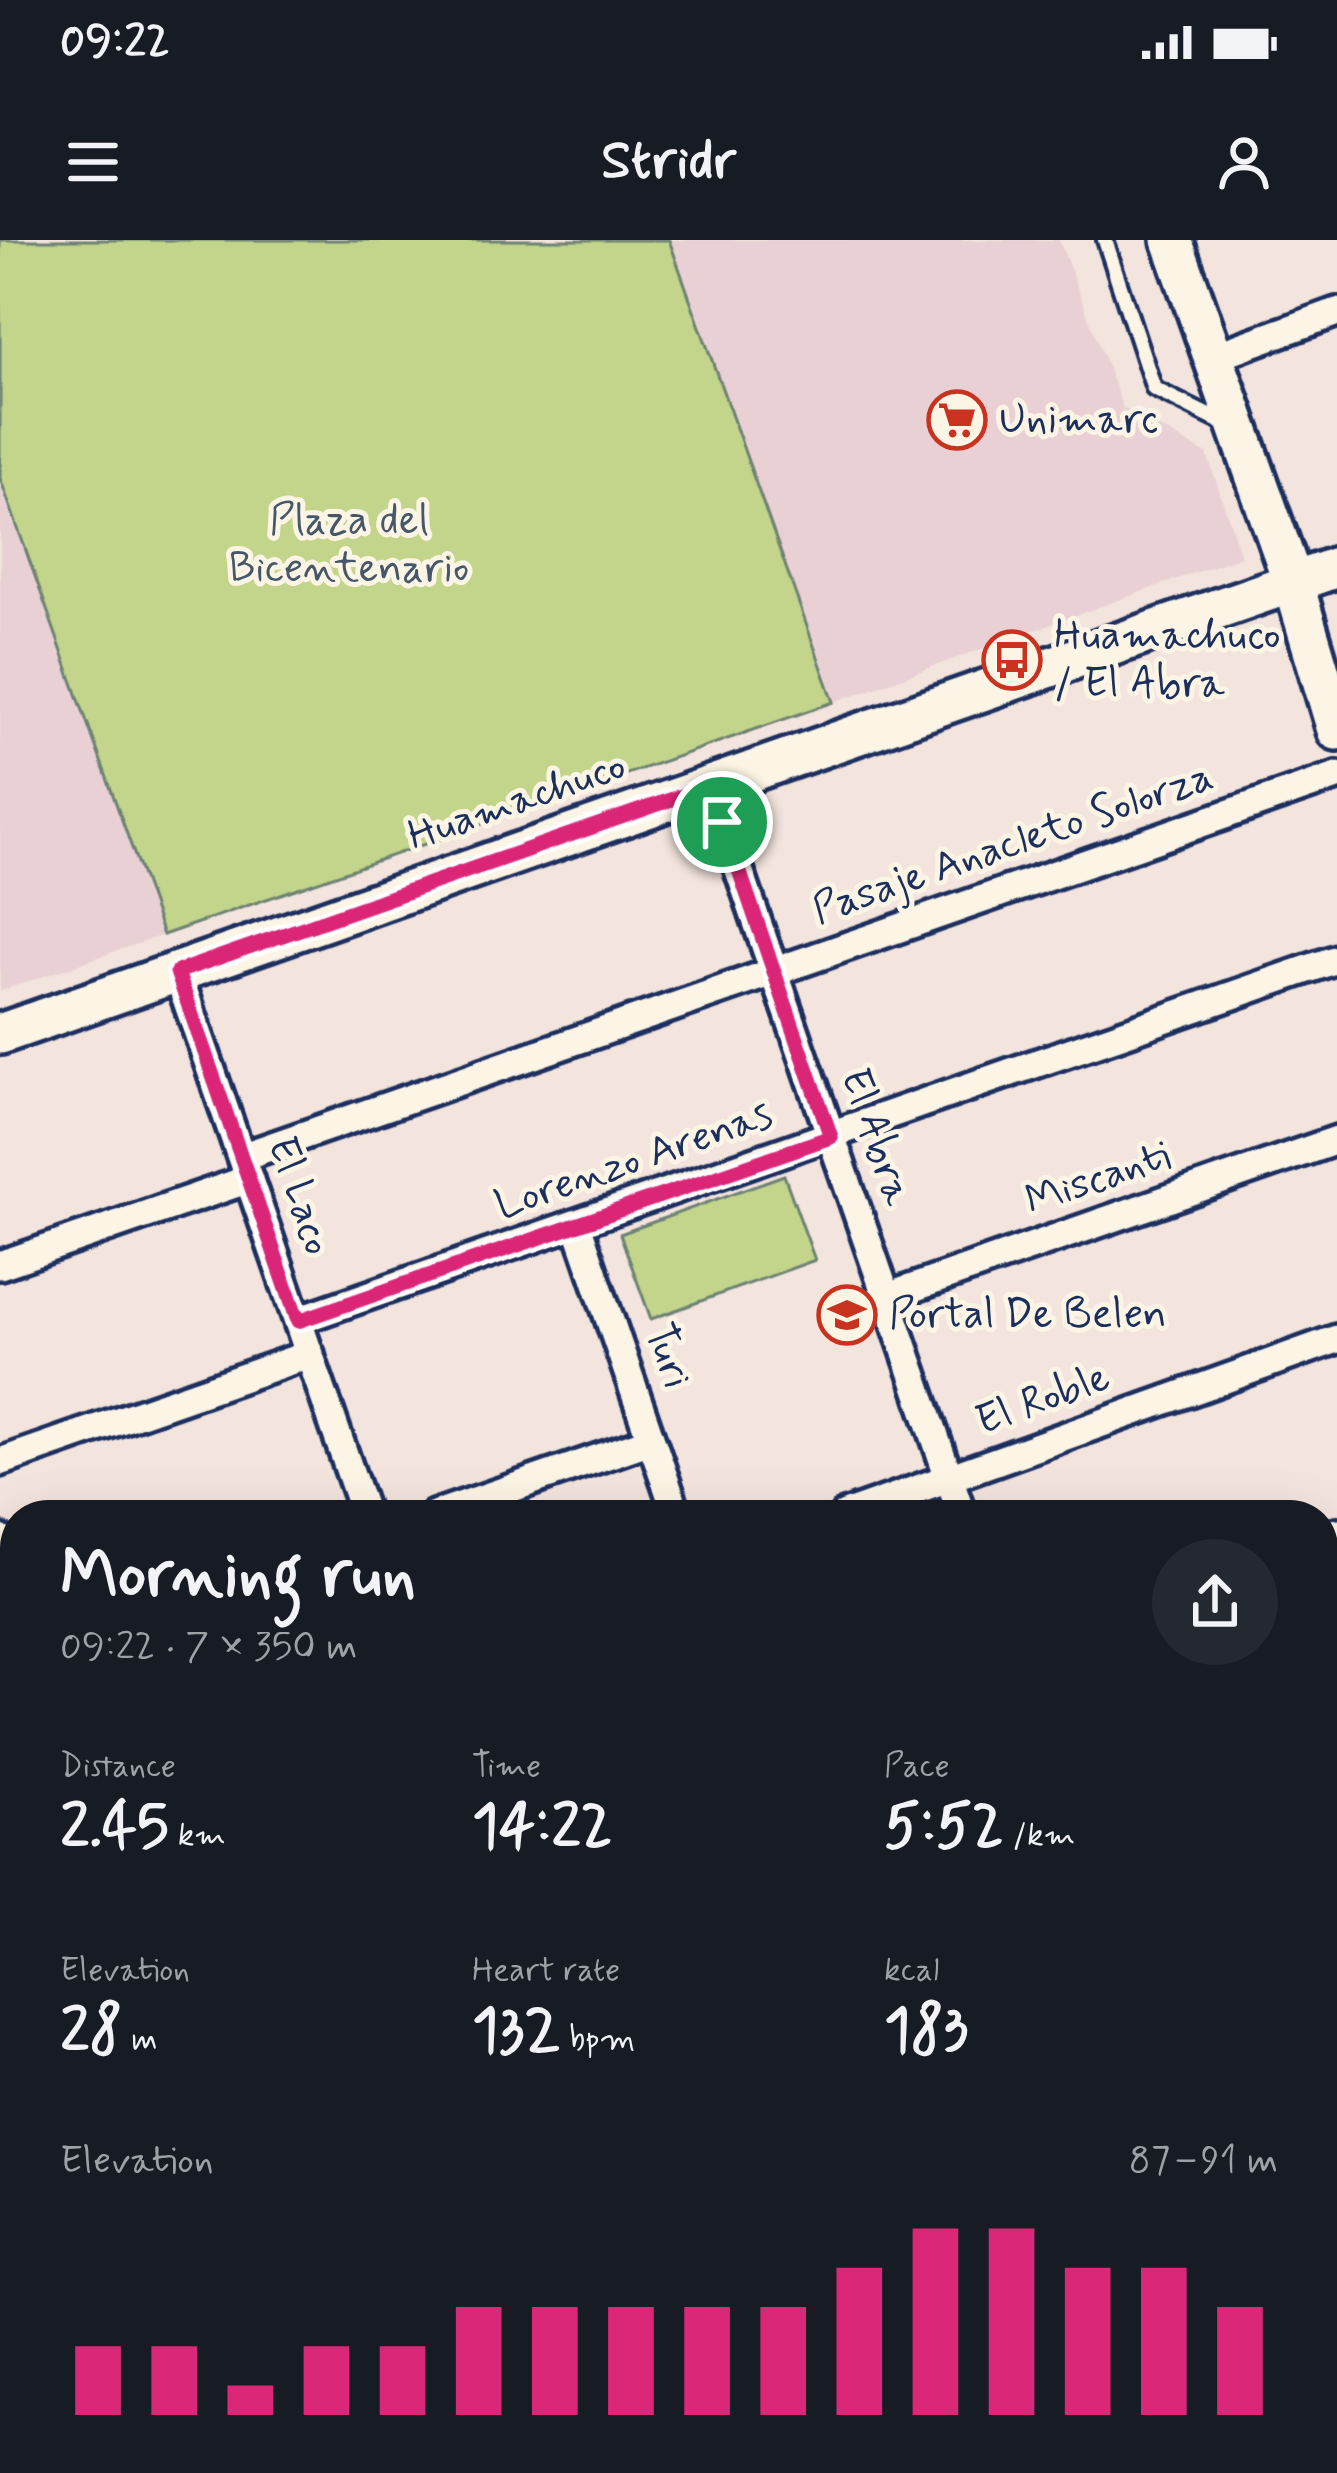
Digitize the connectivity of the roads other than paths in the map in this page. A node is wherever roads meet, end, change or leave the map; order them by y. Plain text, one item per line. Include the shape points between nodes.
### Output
1 (1106, 240) edge
2 (1172, 240) edge
3 (1337, 312) edge
4 (1213, 356) junction
5 (1239, 430) junction
6 (1337, 566) edge
7 (1292, 582) junction
8 (1337, 730) edge
9 (1337, 776) edge
10 (710, 786) junction
11 (1337, 959) edge
12 (177, 972) junction
13 (774, 972) junction
14 (0, 1034) edge
15 (831, 1137) junction
16 (1337, 1140) edge
17 (245, 1168) junction
18 (578, 1225) junction
19 (0, 1265) edge
20 (886, 1297) junction
21 (298, 1321) junction
22 (1337, 1339) edge
23 (310, 1354) junction
24 (651, 1439) junction
25 (0, 1462) edge
26 (949, 1478) junction
27 (360, 1500) edge
28 (483, 1500) edge
29 (672, 1500) edge
30 (887, 1500) edge
31 (957, 1500) edge

1 - 5 lane via 1154,389
2 - 4 street
3 - 4 street
4 - 5 street
5 - 7 street
6 - 7 street, Huamachuco
7 - 8 street
7 - 10 street, Huamachuco
9 - 13 street, Pasaje Anacleto Solorza
10 - 12 street, Huamachuco
10 - 13 street, El Abra
11 - 15 street, Lorenzo Arenas
12 - 14 street, Huamachuco
12 - 17 street, El Laco
13 - 15 street, El Abra
13 - 17 street, Pasaje Anacleto Solorza
15 - 18 street, Lorenzo Arenas
15 - 20 street, El Abra
16 - 20 street, Miscanti
17 - 19 street, Pasaje Anacleto Solorza
17 - 21 street, El Laco
18 - 21 street, Lorenzo Arenas
18 - 24 street, Turi
20 - 26 street, El Abra
21 - 23 street, El Laco
22 - 26 street, El Roble
23 - 25 street
23 - 27 street, El Laco
24 - 28 street
24 - 29 street, Turi
26 - 30 street, El Roble
26 - 31 street, El Abra

